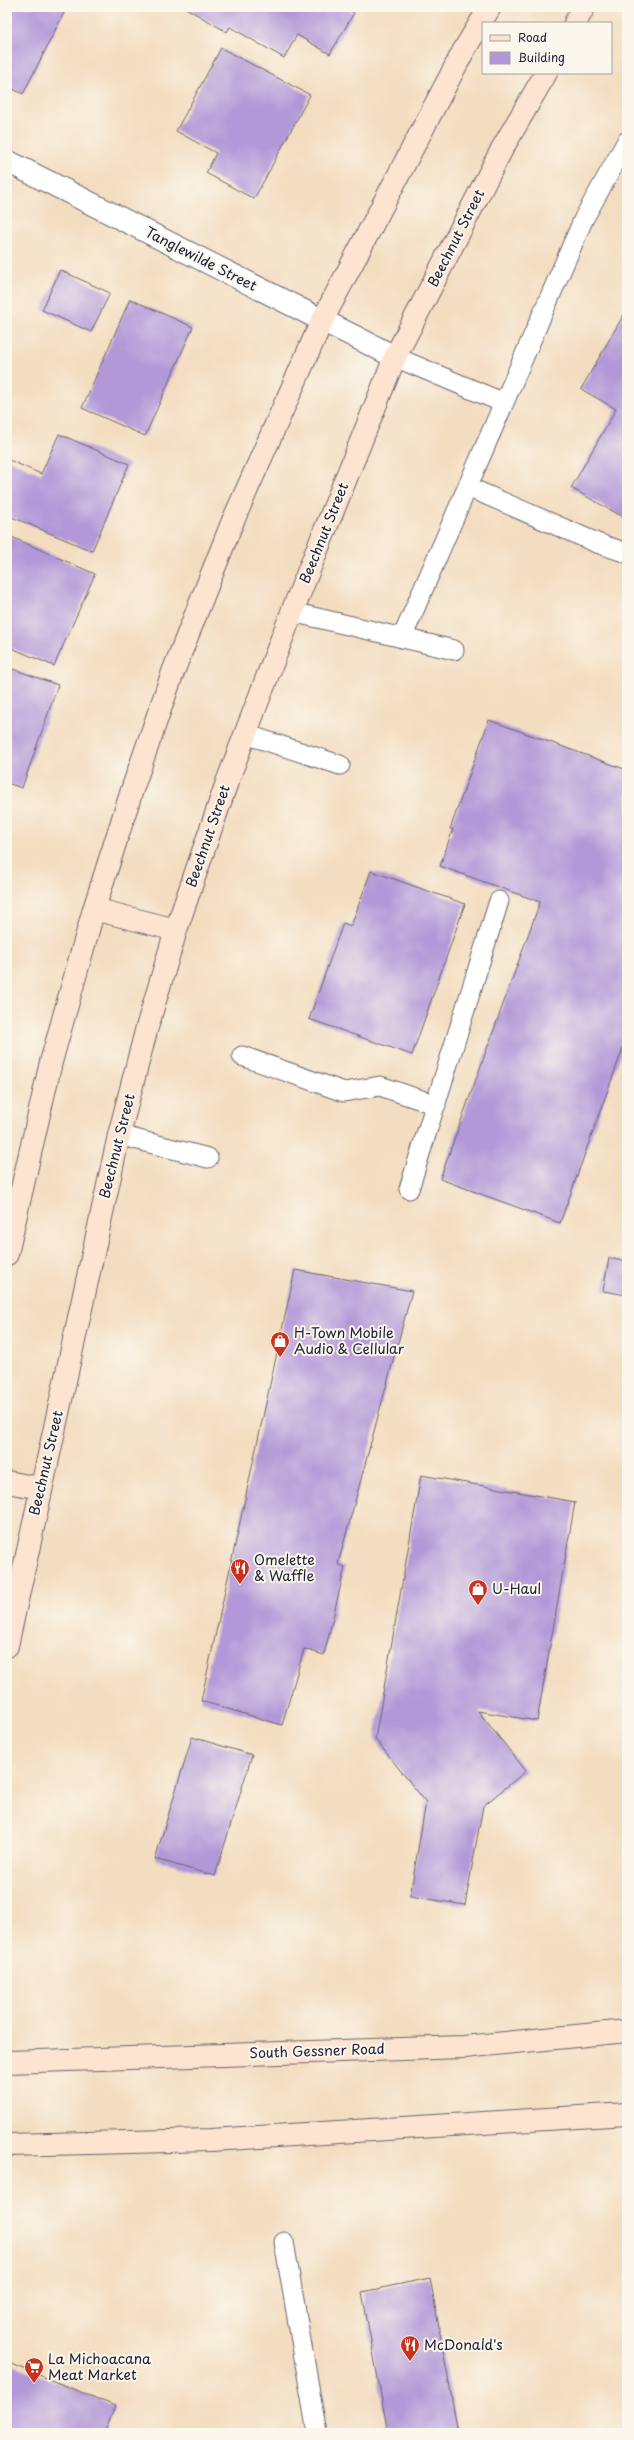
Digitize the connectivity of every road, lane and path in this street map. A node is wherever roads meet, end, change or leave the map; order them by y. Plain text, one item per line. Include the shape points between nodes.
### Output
1 (490, 7) edge
2 (584, 7) edge
3 (576, 22) edge
4 (545, 74) edge
5 (627, 141) edge
6 (7, 161) edge
7 (322, 321) junction
8 (395, 357) junction
9 (504, 403) junction
10 (468, 487) junction
11 (627, 553) edge
12 (292, 612) junction
13 (402, 638) junction
14 (454, 650) dead end
15 (245, 734) junction
16 (340, 765) dead end
17 (499, 901) dead end
18 (94, 909) junction
19 (176, 930) junction
20 (242, 1056) dead end
21 (436, 1105) junction
22 (119, 1134) junction
23 (208, 1158) dead end
24 (409, 1189) dead end
25 (7, 1254) edge
26 (7, 1482) edge
27 (40, 1488) junction
28 (7, 1646) edge
29 (627, 2031) edge
30 (7, 2062) edge
31 (627, 2114) edge
32 (7, 2145) edge
33 (284, 2242) dead end
34 (316, 2433) edge

1 - 7 main road via 464,50
2 - 3 main road
4 - 8 main road, Beechnut Street via 502,149
5 - 9 lane via 584,218
6 - 7 street, Tanglewilde Street
7 - 8 street, Tanglewilde Street
7 - 18 main road via 232,523 173,672
8 - 9 lane
8 - 12 main road, Beechnut Street
9 - 10 lane
10 - 11 lane via 597,543
10 - 13 lane
12 - 13 lane
12 - 15 main road, Beechnut Street
13 - 14 lane
15 - 16 lane
15 - 19 main road, Beechnut Street
17 - 21 lane
18 - 19 main road
18 - 25 main road via 51,1062
19 - 22 main road, Beechnut Street
20 - 21 lane via 344,1092 380,1086
21 - 24 lane
22 - 23 lane
22 - 27 main road, Beechnut Street
26 - 27 main road
27 - 28 main road, Beechnut Street
29 - 30 main road, South Gessner Road via 464,2047
31 - 32 main road via 211,2140
33 - 34 lane

